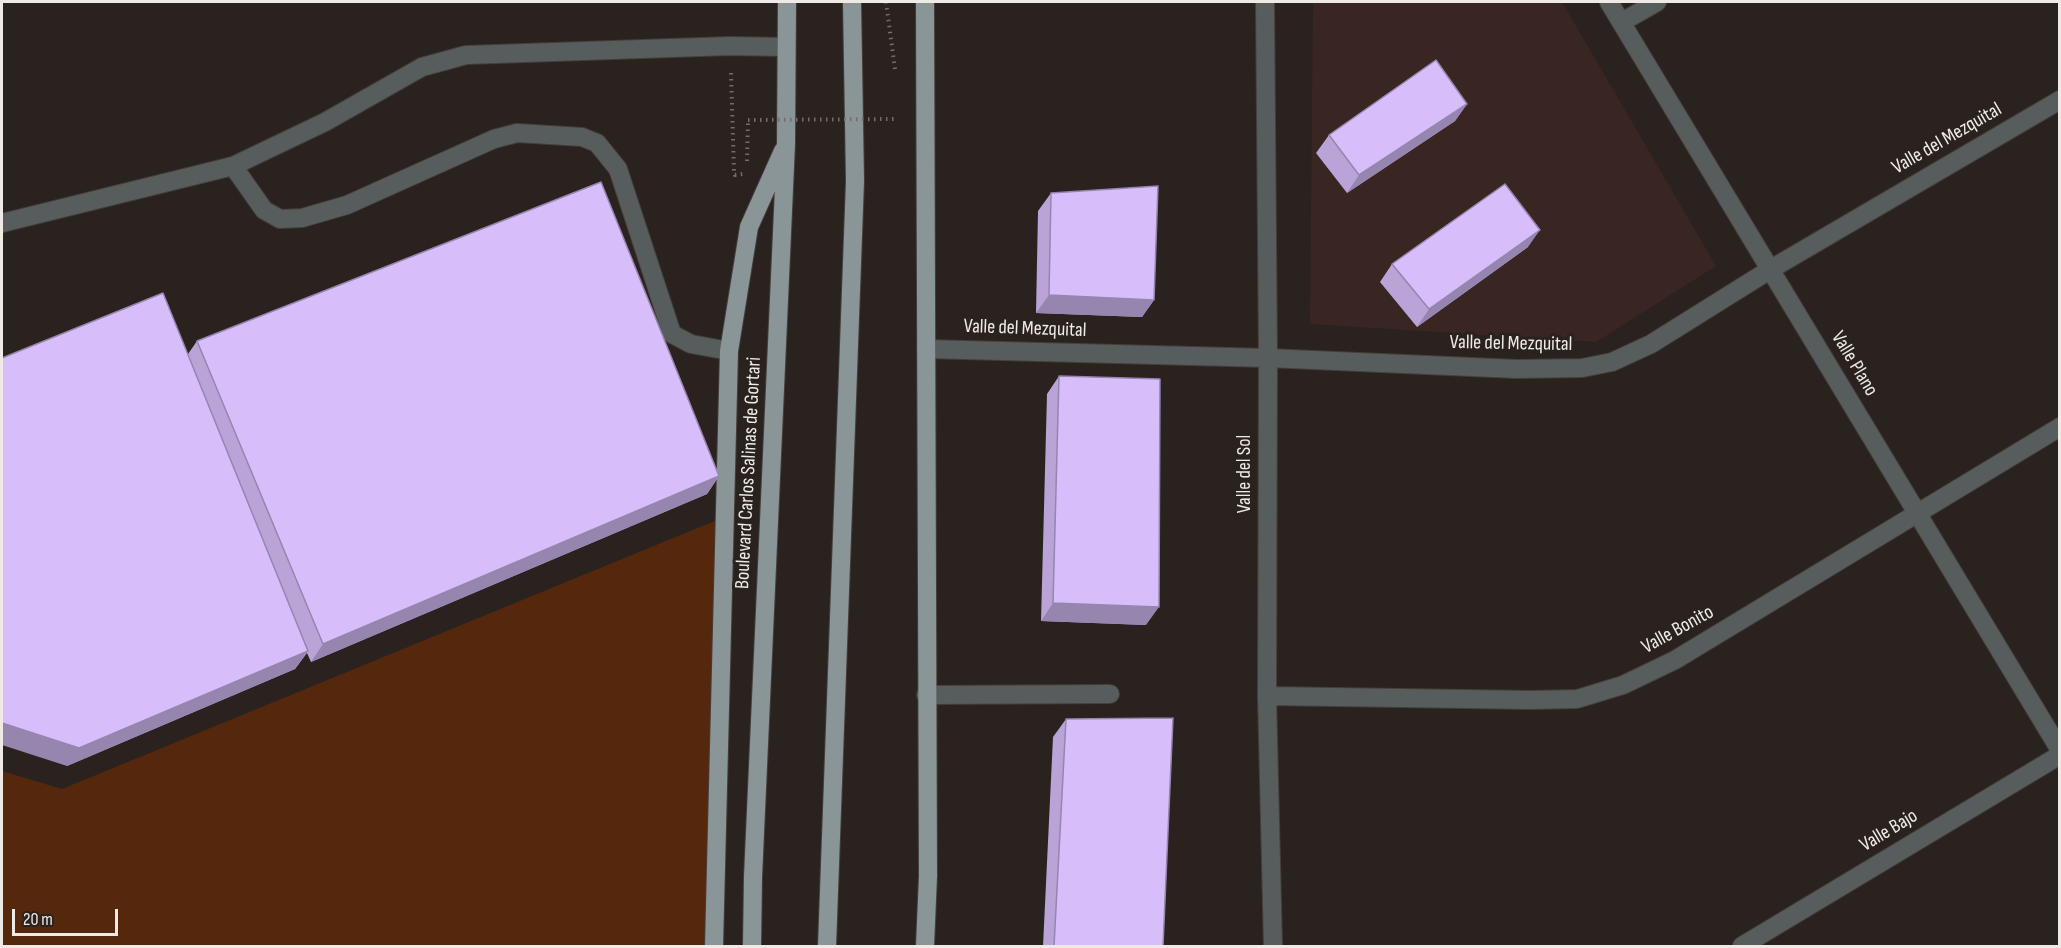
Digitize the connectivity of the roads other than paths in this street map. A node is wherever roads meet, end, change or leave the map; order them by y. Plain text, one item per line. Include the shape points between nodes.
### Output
1 (787, 2) edge
2 (852, 2) edge
3 (925, 2) edge
4 (1265, 2) edge
5 (1609, 2) edge
6 (1657, 2) edge
7 (1622, 22) junction
8 (786, 46) junction
9 (2060, 100) edge
10 (786, 144) junction
11 (233, 166) junction
12 (2, 223) edge
13 (1772, 268) junction
14 (926, 349) junction
15 (729, 351) junction
16 (1268, 358) junction
17 (2060, 427) edge
18 (1916, 514) junction
19 (1110, 694) dead end
20 (926, 695) junction
21 (1267, 696) junction
22 (2060, 750) edge
23 (2060, 755) edge
24 (714, 946) edge
25 (752, 946) edge
26 (827, 946) edge
27 (925, 946) edge
28 (1273, 946) edge
29 (1742, 946) edge

1 - 8 main road, Boulevard Carlos Salinas de Gortari
2 - 26 main road via 855,181
3 - 14 main road
4 - 16 street, Valle del Sol
5 - 7 street, Valle Plano
6 - 7 street
7 - 13 street, Valle Plano
8 - 10 main road, Boulevard Carlos Salinas de Gortari
8 - 11 street via 466,55 422,67 324,122
9 - 13 street, Valle del Mezquital
10 - 15 main road via 749,227
10 - 25 main road, Boulevard Carlos Salinas de Gortari
11 - 12 street
11 - 15 street via 264,210 280,219 302,219 347,205 494,139 517,133 590,140 608,153 618,169 672,334 691,344
13 - 16 street, Valle del Mezquital via 1651,344 1612,362 1582,368 1517,369
13 - 18 street, Valle Plano
14 - 16 street, Valle del Mezquital
14 - 20 main road
15 - 24 main road
16 - 21 street, Valle del Sol
17 - 18 street, Valle Bonito
18 - 21 street, Valle Bonito via 1675,660 1623,685 1577,699
18 - 22 street, Valle Plano
19 - 20 street
20 - 27 main road
21 - 28 street, Valle del Sol
23 - 29 street, Valle Bajo

